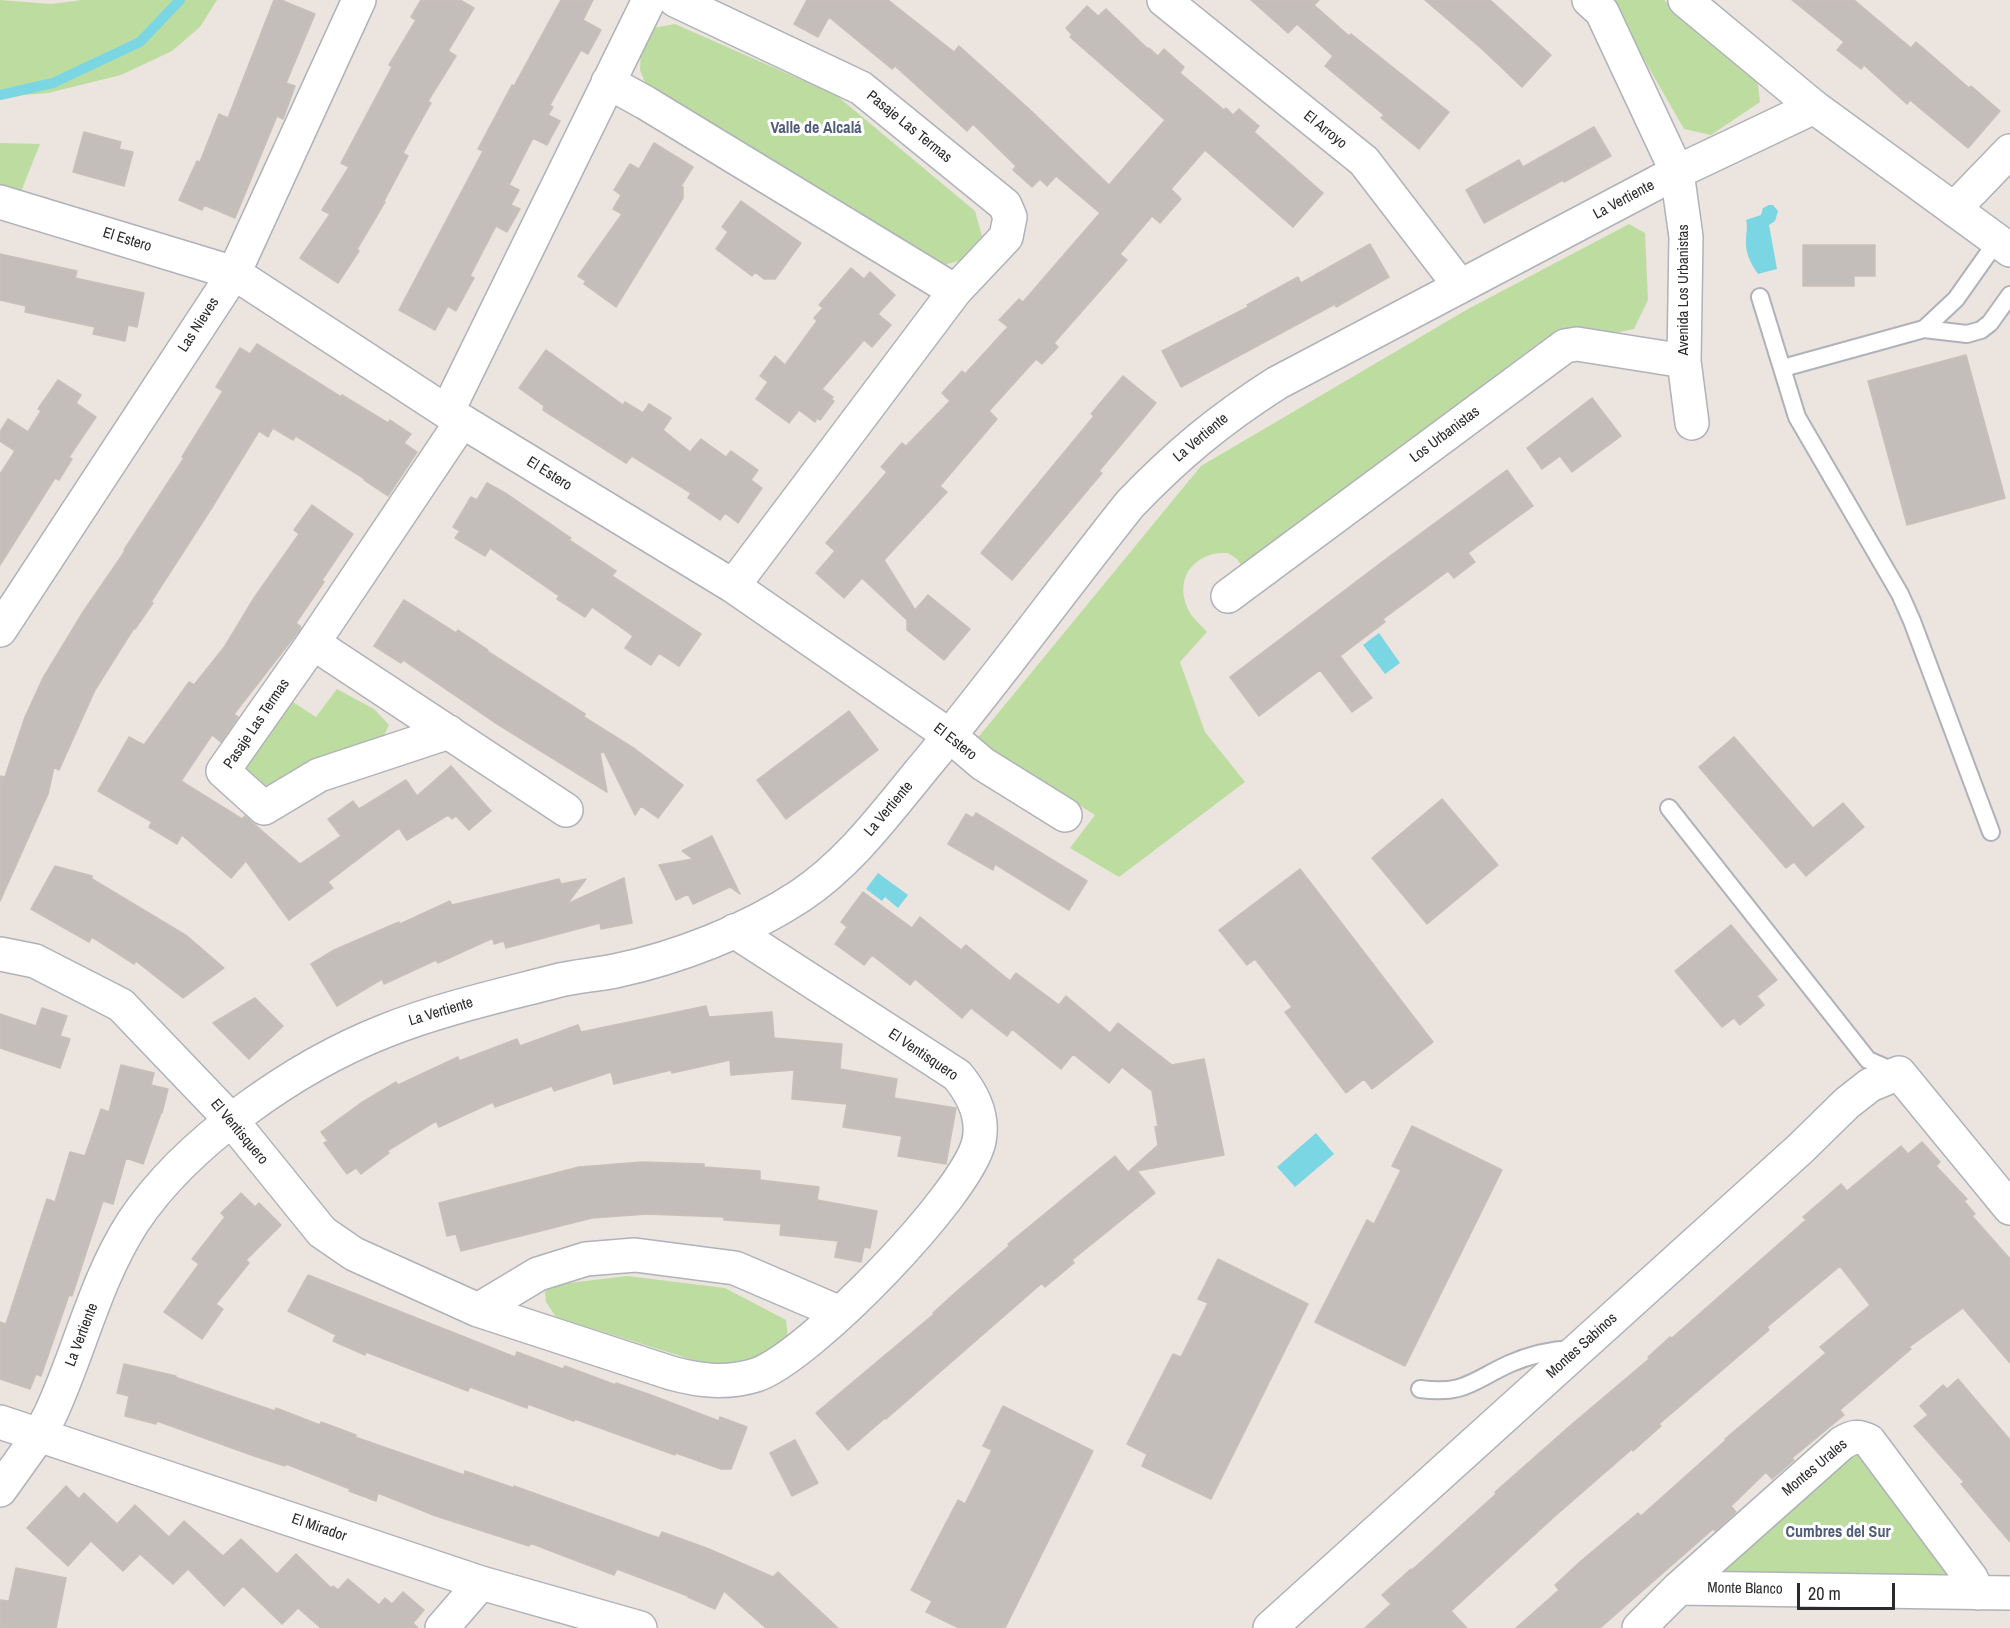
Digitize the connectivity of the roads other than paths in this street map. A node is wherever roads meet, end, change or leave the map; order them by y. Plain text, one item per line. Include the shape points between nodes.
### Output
1 (359, 0) edge
2 (650, 0) edge
3 (675, 0) edge
4 (1164, 0) edge
5 (1589, 0) edge
6 (1685, 0) edge
7 (608, 82) junction
8 (1814, 107) junction
9 (2010, 151) edge
10 (1677, 172) junction
11 (0, 202) edge
12 (1954, 209) junction
13 (2003, 245) edge
14 (234, 273) junction
15 (1460, 286) junction
16 (955, 291) junction
17 (2010, 295) edge
18 (1760, 297) dead end
19 (1924, 329) junction
20 (1684, 361) junction
21 (1783, 368) junction
22 (454, 416) junction
23 (1692, 423) dead end
24 (733, 586) junction
25 (1228, 596) dead end
26 (0, 630) edge
27 (313, 644) junction
28 (449, 732) junction
29 (950, 736) junction
30 (1668, 808) dead end
31 (566, 810) dead end
32 (1065, 815) dead end
33 (1991, 832) dead end
34 (734, 931) junction
35 (0, 954) edge
36 (1899, 1073) junction
37 (232, 1121) junction
38 (2010, 1208) edge
39 (478, 1310) junction
40 (840, 1313) junction
41 (1576, 1350) junction
42 (1420, 1389) dead end
43 (0, 1422) edge
44 (40, 1434) junction
45 (0, 1490) edge
46 (481, 1583) junction
47 (1679, 1588) junction
48 (1978, 1593) junction
49 (2010, 1593) edge
50 (1642, 1627) edge
51 (442, 1628) edge
52 (640, 1628) edge
53 (1270, 1628) edge

1 - 14 street, Las Nieves
2 - 7 street, Pasaje Las Termas
3 - 16 street, Pasaje Las Termas via 861,88 1005,205 1010,217 1006,237
4 - 15 street, El Arroyo via 1364,161
5 - 10 street, Avenida Los Urbanistas via 1602,12
6 - 8 street
7 - 16 street
7 - 22 street, Pasaje Las Termas
8 - 10 street, La Vertiente
8 - 12 street
9 - 12 street
10 - 15 street, La Vertiente
10 - 20 street, Avenida Los Urbanistas via 1686,237
11 - 14 street, El Estero
12 - 13 street
13 - 19 lane
14 - 22 street, El Estero
14 - 26 street, Las Nieves
15 - 29 street, La Vertiente via 1277,383 1191,445 1131,504
16 - 24 street, Pasaje Las Termas
17 - 19 lane via 1981,330 1967,334
18 - 21 lane
19 - 21 lane
20 - 23 street, Avenida Los Urbanistas
20 - 25 street, Los Urbanistas via 1577,344 1565,346
21 - 33 lane via 1797,417 1900,594
22 - 24 street, El Estero
22 - 27 street, Pasaje Las Termas
24 - 29 street, El Estero
27 - 28 street
27 - 28 street, Pasaje Las Termas via 223,771 264,808 319,775
28 - 31 street
29 - 32 street, El Estero via 983,764
29 - 34 street, La Vertiente via 858,846 831,872 802,895
30 - 36 lane via 1868,1060
34 - 37 street, La Vertiente via 663,958 435,1012 382,1032 297,1075
34 - 40 street, El Ventisquero via 957,1075 976,1105 979,1140 966,1171 913,1238
35 - 37 street, El Ventisquero via 35,961 121,1005
36 - 38 street
36 - 41 street, Montes Sabinos via 1869,1085 1847,1103
37 - 39 street, El Ventisquero via 322,1232 354,1254
37 - 44 street, La Vertiente via 179,1167 133,1222 109,1266 61,1392
39 - 40 street via 538,1274 586,1259 635,1255 735,1268
39 - 40 street, El Ventisquero via 671,1373 715,1381 737,1380 777,1365
41 - 42 lane via 1532,1356 1453,1390
41 - 53 street, Montes Sabinos
43 - 44 street, El Mirador
44 - 45 street, La Vertiente
44 - 46 street, El Mirador
46 - 51 street
46 - 52 street, El Mirador
47 - 48 street, Monte Blanco
47 - 48 street, Montes Urales via 1842,1443 1861,1437 1869,1441 1971,1578
47 - 50 street
48 - 49 street, Monte Blanco

